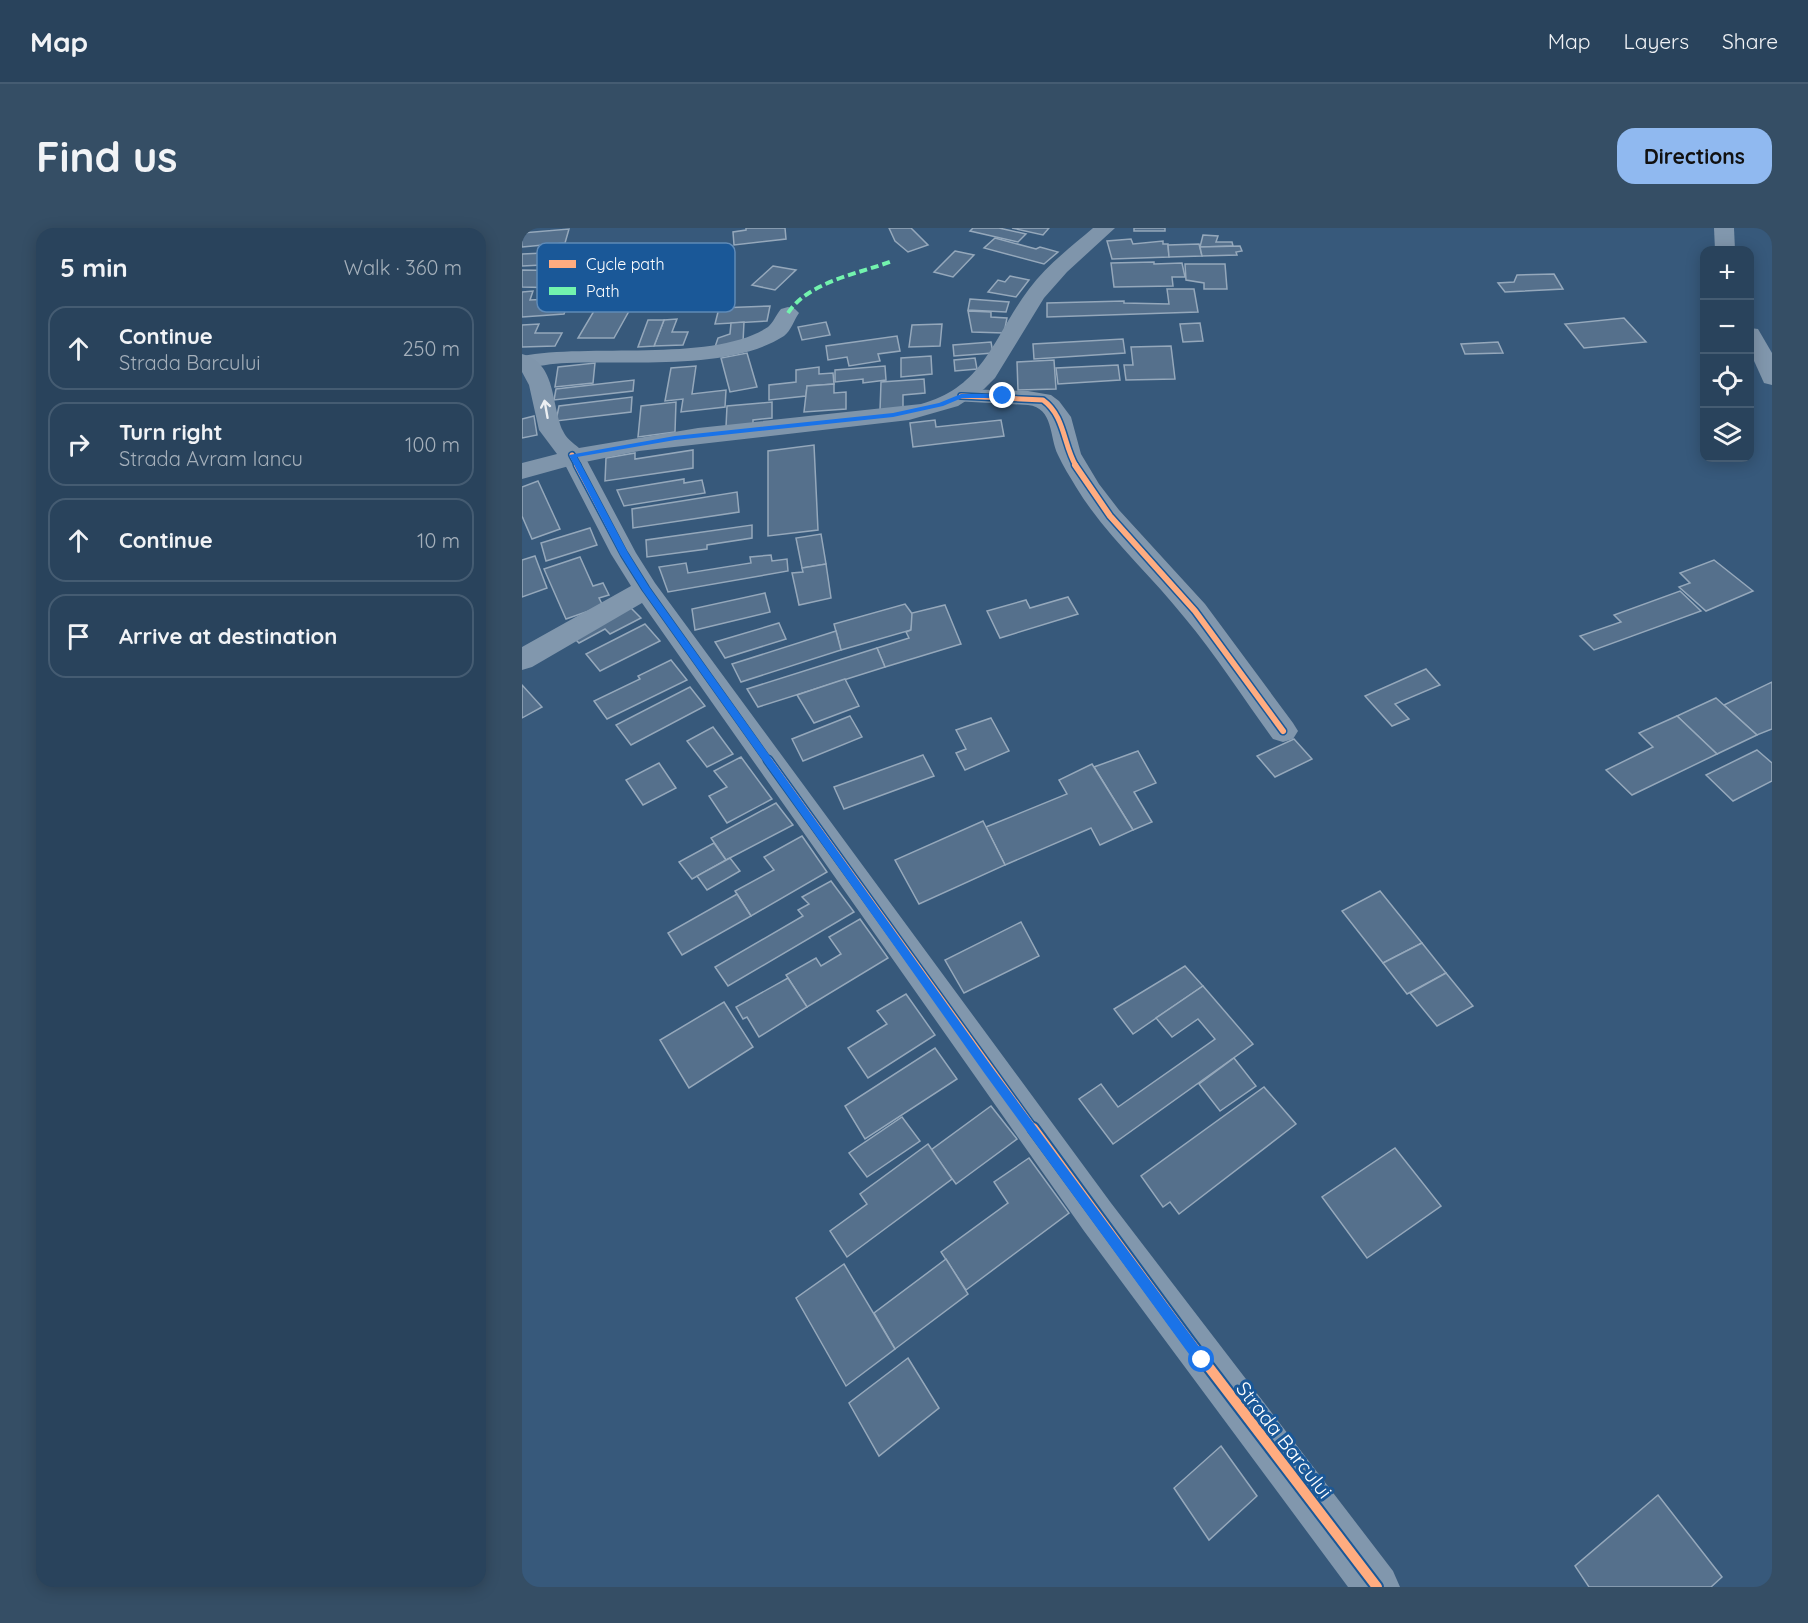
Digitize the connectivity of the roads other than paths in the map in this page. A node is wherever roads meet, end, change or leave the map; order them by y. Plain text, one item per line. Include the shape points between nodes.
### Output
1 (1105, 228) edge
2 (1724, 228) edge
3 (1725, 246) edge
4 (788, 313) dead end
5 (1758, 338) edge
6 (523, 362) edge
7 (1772, 378) edge
8 (961, 396) junction
9 (572, 455) junction
10 (522, 471) edge
11 (646, 589) junction
12 (522, 660) edge
13 (1283, 731) dead end
14 (1377, 1587) edge

1 - 8 main road via 1047,280 1027,306 994,367
2 - 3 street
4 - 6 street via 784,326 777,331 746,345 721,350 572,356
5 - 7 street
9 -> 6 main road, Strada Barcului via 551,430 541,383 535,371
8 - 9 main road via 941,405 893,415 675,438
8 - 13 street via 1028,398 1052,406 1069,454 1089,488 1195,611
9 - 10 main road
9 - 11 street, Strada Barcului
11 - 12 street
11 - 14 street, Strada Barcului via 988,1070 1202,1360

